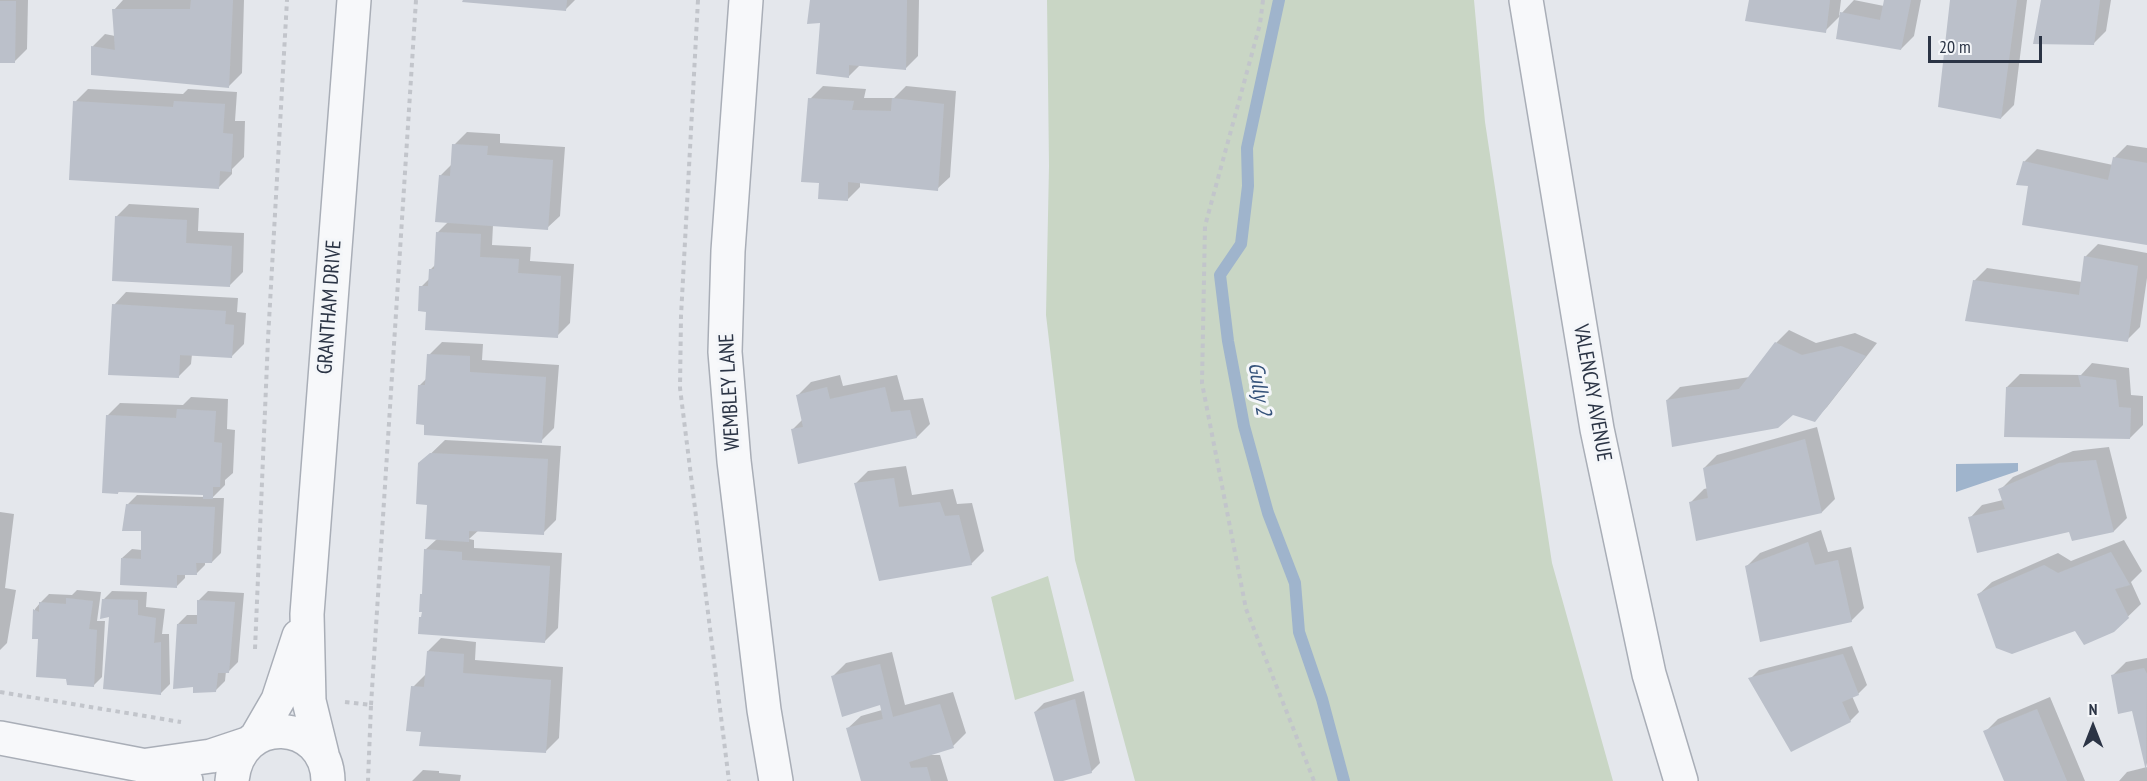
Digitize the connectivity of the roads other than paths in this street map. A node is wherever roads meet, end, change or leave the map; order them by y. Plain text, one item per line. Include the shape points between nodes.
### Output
1 (354, 0) edge
2 (746, 0) edge
3 (1526, 0) edge
4 (307, 614) junction
5 (0, 738) edge
6 (251, 741) junction
7 (146, 766) junction
8 (325, 767) edge
9 (186, 781) edge
10 (232, 781) edge
11 (776, 781) edge
12 (1681, 781) edge

1 - 4 street, GRANTHAM DRIVE
2 - 11 street, WEMBLEY LANE via 728,251 725,352 734,461
3 - 12 street, VALENCAY AVENUE via 1597,429 1649,674
4 - 6 street, GRANTHAM DRIVE via 278,700
4 - 8 street, GRANTHAM DRIVE via 309,701
5 - 7 street
6 - 7 street via 211,756
6 - 8 street, GRANTHAM DRIVE via 262,734 289,732 305,738
6 - 10 street, GRANTHAM DRIVE via 233,766
7 - 9 street

